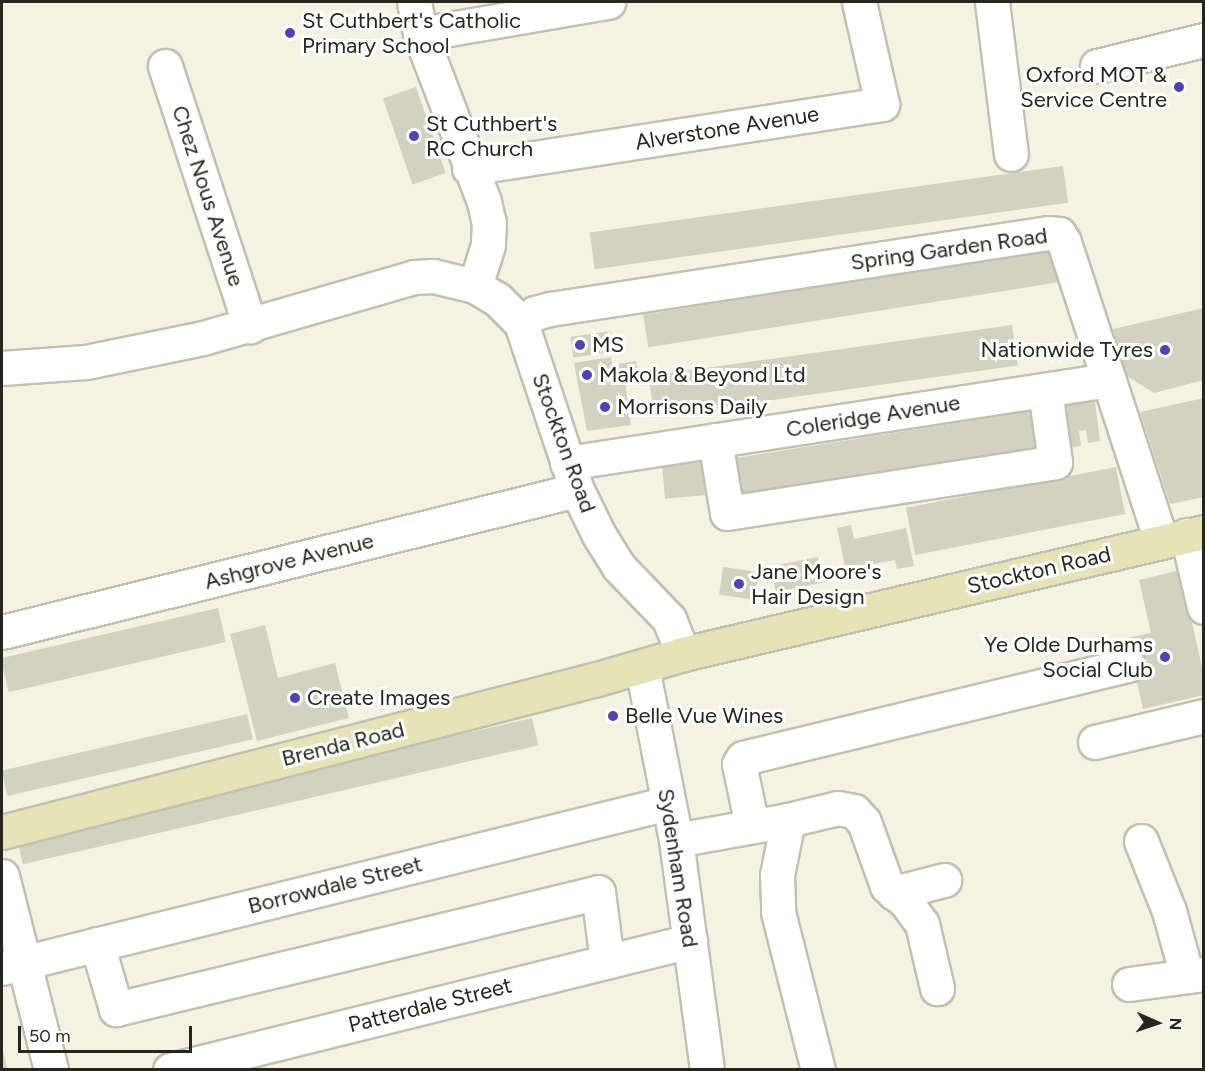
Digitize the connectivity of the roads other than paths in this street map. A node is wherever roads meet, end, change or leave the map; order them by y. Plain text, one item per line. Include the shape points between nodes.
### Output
1 (414, 2) edge
2 (608, 2) edge
3 (859, 2) edge
4 (992, 2) edge
5 (420, 34) junction
6 (1203, 40) edge
7 (165, 66) dead end
8 (1097, 66) dead end
9 (1011, 154) dead end
10 (469, 168) junction
11 (475, 286) junction
12 (521, 323) junction
13 (250, 326) junction
14 (2, 368) edge
15 (1108, 380) junction
16 (1045, 390) junction
17 (715, 440) junction
18 (572, 476) junction
19 (1184, 536) edge
20 (1203, 607) edge
21 (2, 632) edge
22 (683, 654) junction
23 (1128, 665) dead end
24 (642, 668) junction
25 (1203, 716) edge
26 (1095, 742) dead end
27 (668, 803) junction
28 (788, 820) junction
29 (752, 826) junction
30 (2, 832) edge
31 (676, 840) junction
32 (1141, 841) dead end
33 (2, 876) edge
34 (944, 880) dead end
35 (894, 893) junction
36 (690, 941) junction
37 (97, 944) junction
38 (607, 961) junction
39 (12, 965) edge
40 (1195, 975) edge
41 (1129, 984) dead end
42 (937, 988) dead end
43 (51, 1070) edge
44 (170, 1070) edge
45 (707, 1070) edge
46 (818, 1070) edge

1 - 5 street
2 - 5 street
3 - 10 street, Alverstone Avenue via 882,104
4 - 9 street
5 - 10 street
6 - 8 street
7 - 13 street, Chez Nous Avenue
10 - 11 street via 489,223 488,245
11 - 12 street, Stockton Road
11 - 13 street, Stockton Road via 433,276 414,277
12 - 15 street, Spring Garden Road via 550,309 1059,234
12 - 18 street, Stockton Road
13 - 14 street, Stockton Road via 86,362
15 - 16 street, Coleridge Avenue
15 - 19 street, Spring Garden Road
16 - 17 street, Coleridge Avenue
16 - 17 street via 1055,462 727,513
17 - 18 street, Coleridge Avenue
18 - 21 street, Ashgrove Avenue
18 - 22 street, Stockton Road via 618,566 669,619
19 - 20 street, Spring Garden Road
19 - 22 main road, Stockton Road
22 - 24 main road, Brenda Road
23 - 29 street via 743,758 739,764
24 - 27 street, Sydenham Road
24 - 30 main road, Brenda Road
25 - 26 street
27 - 31 street, Sydenham Road
27 - 37 street, Borrowdale Street
28 - 29 street
28 - 35 street via 838,808 854,811 864,822 882,876
28 - 46 street via 777,875 778,912
29 - 31 street
31 - 36 street, Sydenham Road
32 - 40 street
33 - 39 street
34 - 35 street
35 - 42 street via 922,924
36 - 38 street, Patterdale Street
36 - 45 street, Sydenham Road
37 - 38 street via 116,1009 598,892
37 - 39 street, Borrowdale Street
38 - 44 street, Patterdale Street
39 - 43 street
40 - 41 street

